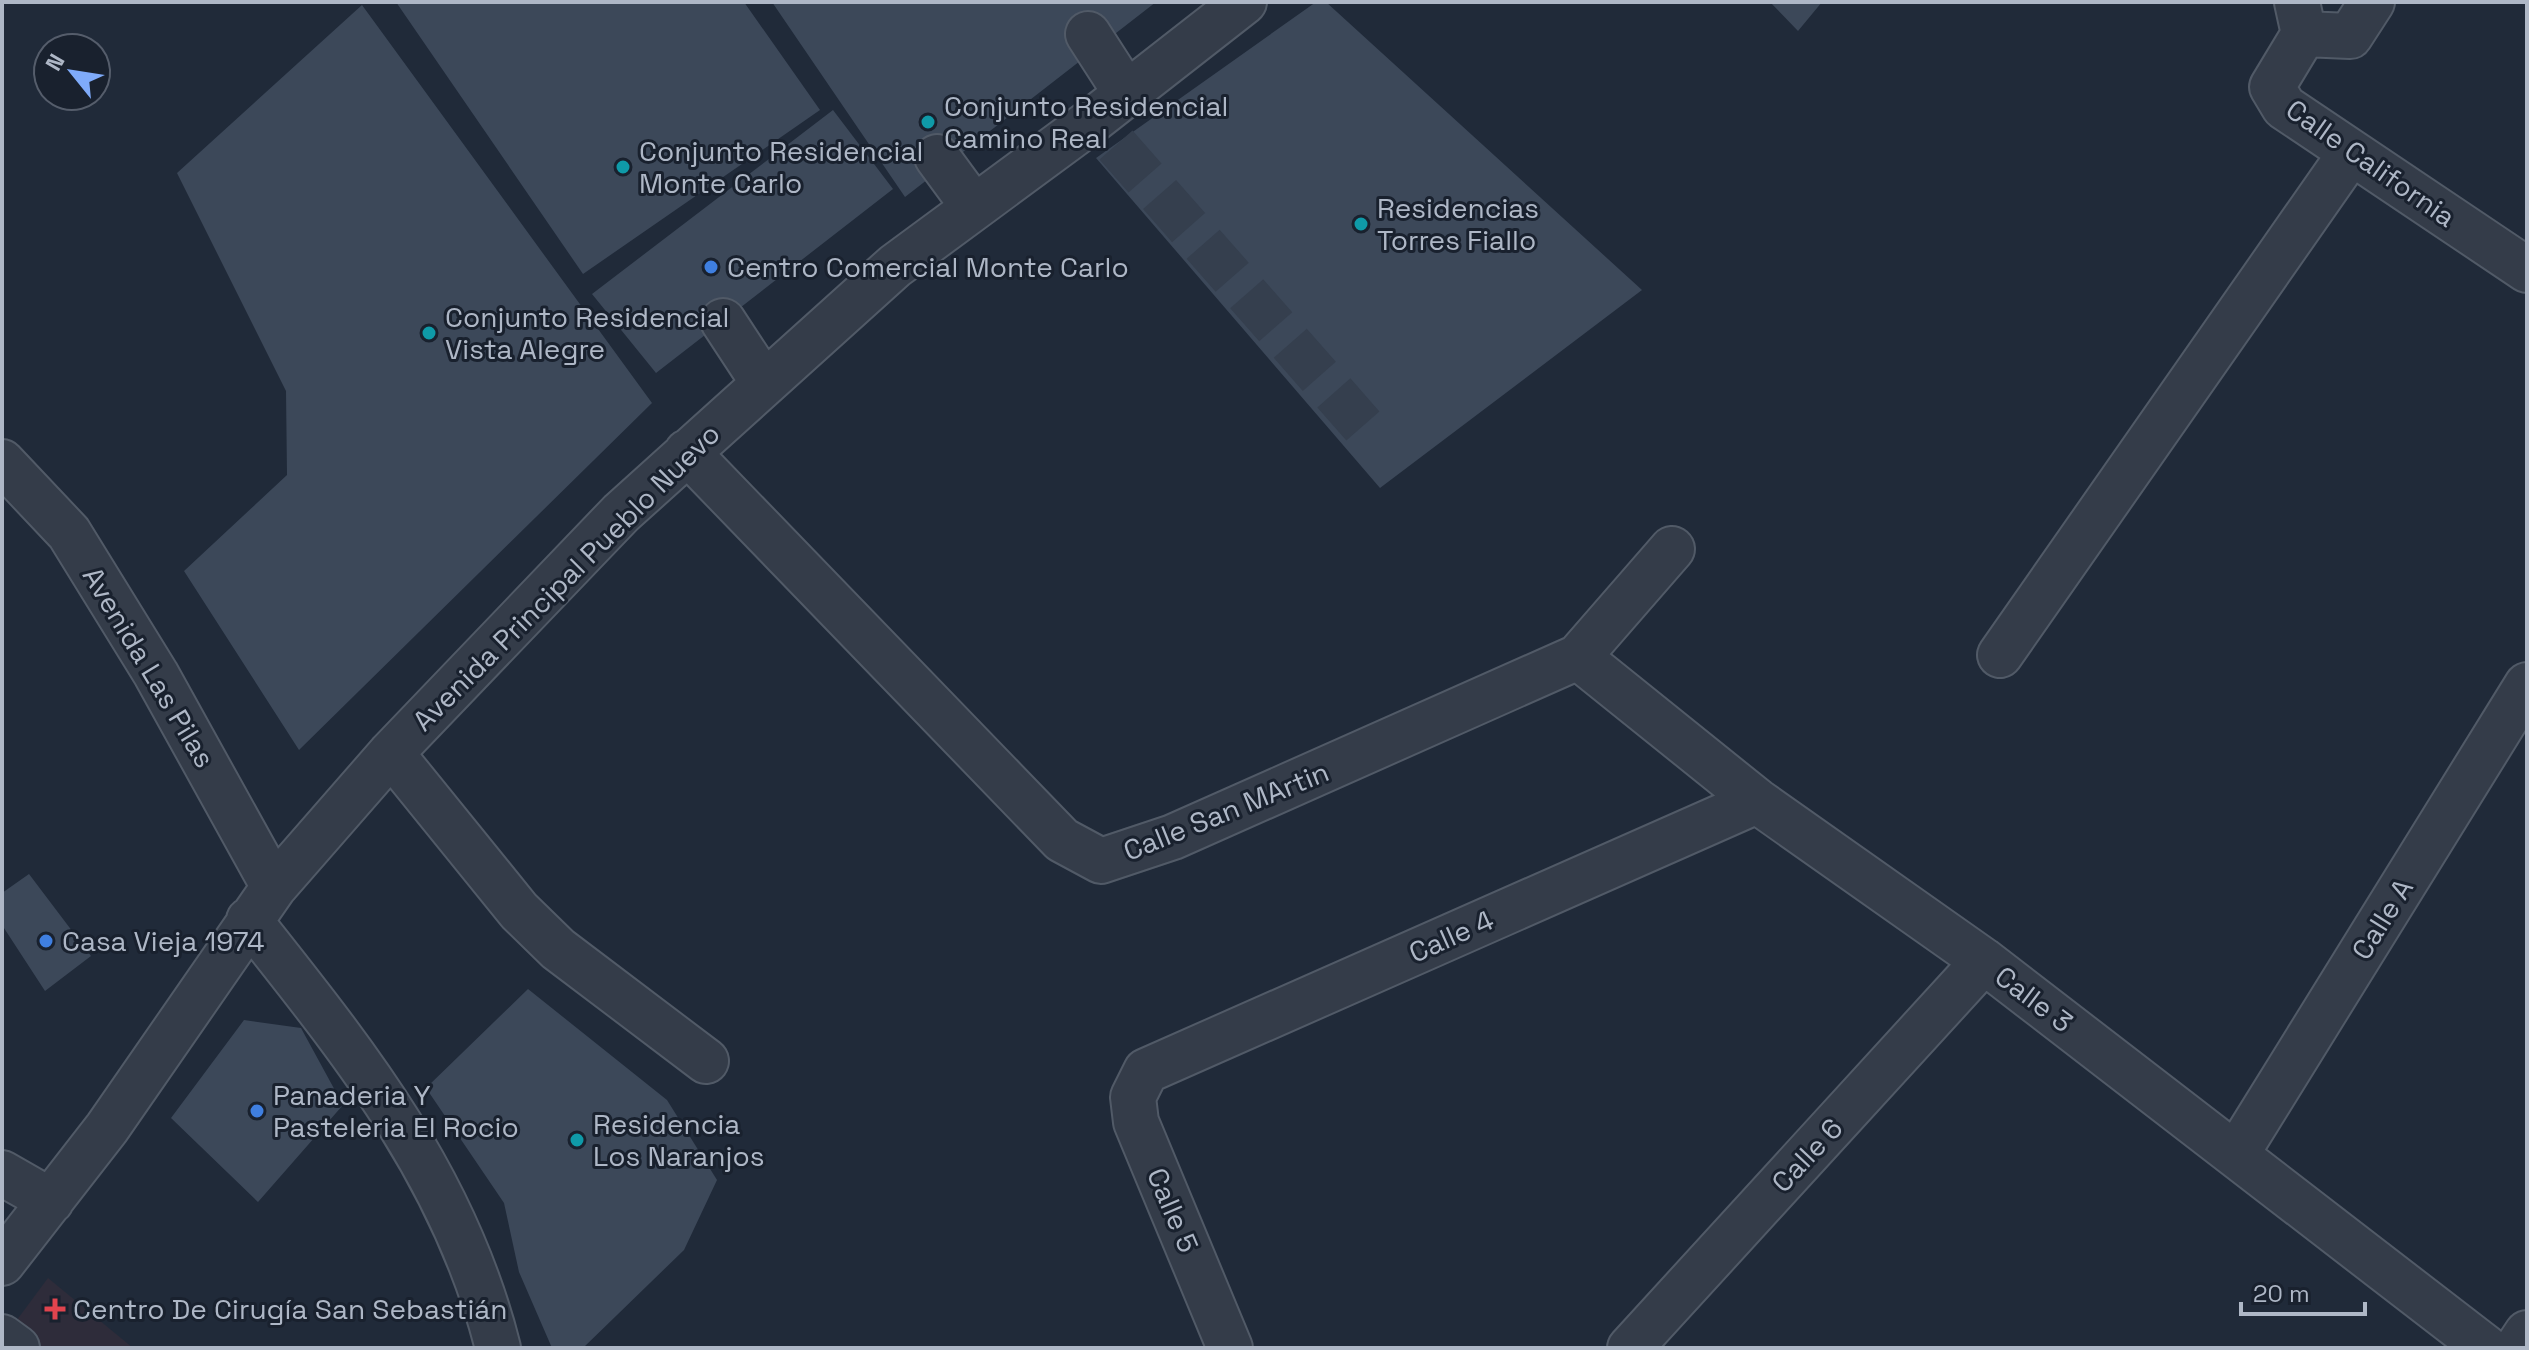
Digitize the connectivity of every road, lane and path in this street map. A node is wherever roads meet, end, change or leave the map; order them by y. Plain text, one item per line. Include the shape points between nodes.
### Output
1 (1244, 2) edge
2 (2372, 2) edge
3 (2301, 18) edge
4 (1088, 34) dead end
5 (1126, 93) junction
6 (2350, 154) junction
7 (937, 157) dead end
8 (973, 206) junction
9 (2527, 270) edge
10 (723, 321) dead end
11 (763, 382) junction
12 (687, 452) junction
13 (2, 462) edge
14 (1672, 549) dead end
15 (2000, 655) dead end
16 (1578, 657) junction
17 (2527, 685) edge
18 (391, 753) junction
19 (1757, 801) junction
20 (261, 903) junction
21 (1984, 961) junction
22 (706, 1061) dead end
23 (1146, 1071) joint
24 (2237, 1153) junction
25 (2, 1173) edge
26 (51, 1201) junction
27 (2, 1263) edge
28 (2527, 1333) edge
29 (2, 1337) edge
30 (17, 1348) edge
31 (498, 1348) edge
32 (1230, 1348) edge
33 (1630, 1348) edge
34 (2486, 1348) edge
35 (2517, 1348) edge

1 - 5 street, Avenida Principal Pueblo Nuevo
2 - 3 street, Calle California via 2350,36
3 - 6 street, Calle California via 2272,87 2284,107
4 - 5 street
5 - 8 street, Avenida Principal Pueblo Nuevo via 1104,132
6 - 9 street, Calle California
6 - 15 street
7 - 8 street
8 - 11 street, Avenida Principal Pueblo Nuevo via 895,266
10 - 11 street
11 - 12 street, Avenida Principal Pueblo Nuevo
12 - 16 street, Calle San MArtin via 1062,840 1101,861 1187,831
12 - 18 street, Avenida Principal Pueblo Nuevo via 621,513
13 - 20 street, Avenida Las Pilas via 69,533 156,674
14 - 16 street, Calle San MArtin
16 - 19 street, Calle 3
17 - 24 street, Calle A
18 - 20 street, Avenida Principal Pueblo Nuevo
18 - 22 street via 538,930
19 - 21 street, Calle 3
19 - 23 street, Calle 4
20 - 26 street, Avenida Principal Pueblo Nuevo
20 - 31 street, Avenida Las Pilas via 426,1165 460,1229
21 - 24 street, Calle 3
21 - 33 street, Calle 6
23 - 32 street, Calle 5 via 1133,1097 1136,1122
24 - 34 street, Calle 3
25 - 26 street
26 - 27 street, Avenida Principal Pueblo Nuevo
28 - 35 street
29 - 30 street

